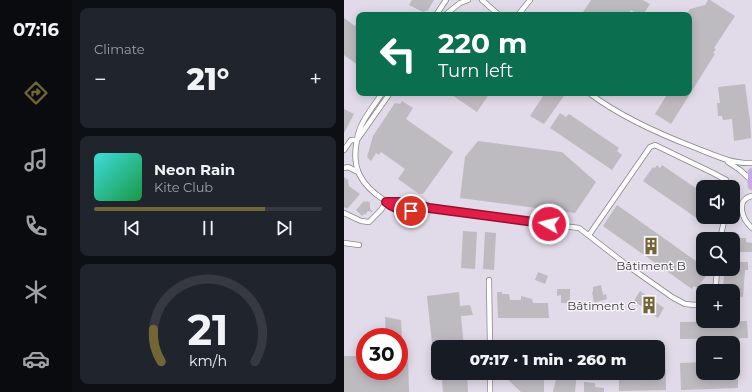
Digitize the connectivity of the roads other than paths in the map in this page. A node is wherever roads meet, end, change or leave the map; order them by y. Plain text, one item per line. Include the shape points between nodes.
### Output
1 (446, 0) edge
2 (468, 0) edge
3 (482, 0) edge
4 (530, 0) edge
5 (460, 3) junction
6 (438, 12) edge
7 (444, 12) edge
8 (449, 12) edge
9 (496, 12) edge
10 (520, 12) edge
11 (380, 96) edge
12 (388, 96) edge
13 (594, 96) edge
14 (357, 140) junction
15 (344, 150) edge
16 (725, 160) junction
17 (752, 163) edge
18 (344, 168) edge
19 (358, 172) junction
20 (752, 172) edge
21 (726, 180) edge
22 (751, 183) edge
23 (752, 196) edge
24 (386, 202) junction
25 (429, 208) junction
26 (344, 213) edge
27 (752, 228) edge
28 (589, 235) junction
29 (344, 243) edge
30 (359, 245) dead end
31 (489, 280) dead end
32 (696, 305) edge
33 (490, 340) edge
34 (490, 380) edge
35 (490, 392) edge

1 - 6 street
2 - 5 street
3 - 9 street
4 - 10 street
5 - 7 street
5 - 8 street
11 - 14 street via 361,124
12 - 14 street
13 - 16 street via 662,135
14 - 15 street via 351,140
14 - 19 street via 355,160
16 - 17 street
16 - 22 street via 740,170
18 - 19 street via 348,167
19 - 24 street via 363,183
20 - 22 main road
21 - 28 street via 655,145 650,147
23 - 27 street via 743,201 741,208 742,214
24 - 25 street via 410,202
24 - 25 street via 400,210
24 - 26 street via 369,222
25 - 28 street via 579,228
28 - 32 street via 672,298 685,304
29 - 30 street
31 - 33 street
34 - 35 street

